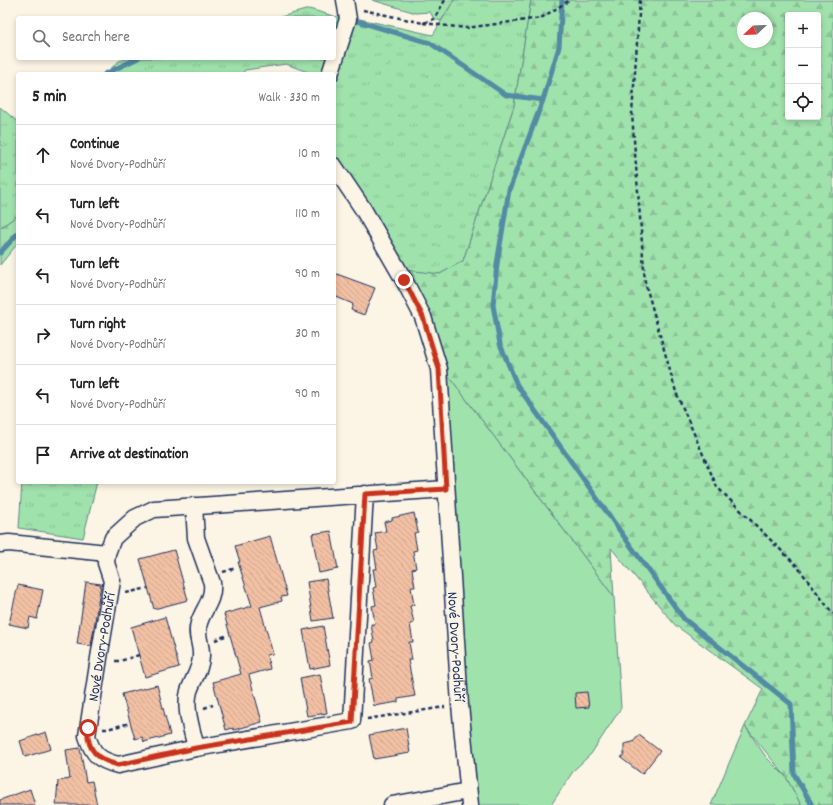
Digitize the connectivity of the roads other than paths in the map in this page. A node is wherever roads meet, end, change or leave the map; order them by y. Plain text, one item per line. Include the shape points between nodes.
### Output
1 (345, 3) edge
2 (336, 56) edge
3 (335, 60) edge
4 (331, 72) edge
5 (336, 169) edge
6 (446, 489) junction
7 (365, 494) junction
8 (194, 506) junction
9 (0, 544) edge
10 (107, 554) junction
11 (196, 748) junction
12 (469, 798) edge
13 (392, 805) edge

1 - 2 street via 348,19
3 - 4 street
5 - 6 street, Nové Dvory-Podhůří via 404,280 423,317 439,369
6 - 7 street
6 - 12 street, Nové Dvory-Podhůří via 460,705
7 - 8 street
7 - 11 street, Nové Dvory-Podhůří via 352,722
8 - 10 street via 154,509 135,518 113,538
8 - 11 street via 196,538 213,591 199,622 199,668 189,690 186,705
9 - 10 street
10 - 11 street, Nové Dvory-Podhůří via 106,563 112,581 88,728 89,741 97,756 118,765
12 - 13 street

